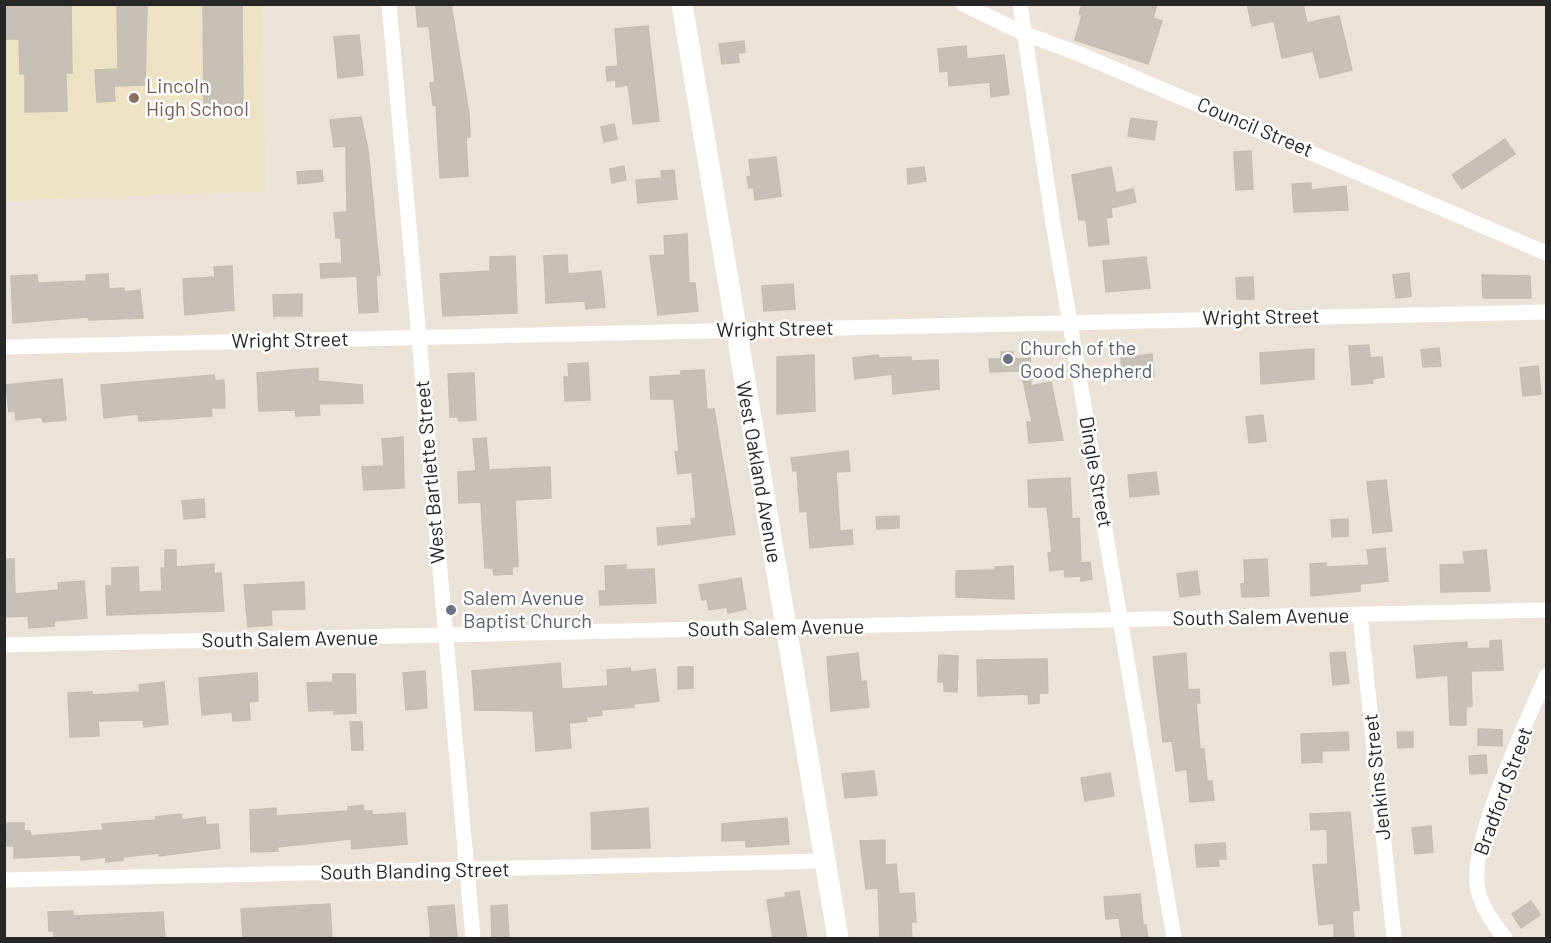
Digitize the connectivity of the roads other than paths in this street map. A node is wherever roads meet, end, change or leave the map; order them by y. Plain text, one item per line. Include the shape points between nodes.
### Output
1 (389, 4) edge
2 (681, 4) edge
3 (963, 4) edge
4 (1020, 4) edge
5 (1023, 33) junction
6 (1546, 253) edge
7 (1546, 312) edge
8 (1071, 321) junction
9 (735, 330) junction
10 (418, 337) junction
11 (4, 347) edge
12 (1546, 610) edge
13 (1360, 615) junction
14 (1121, 620) junction
15 (786, 628) junction
16 (445, 636) junction
17 (4, 645) edge
18 (1546, 676) edge
19 (825, 861) junction
20 (467, 870) junction
21 (4, 880) edge
22 (473, 939) edge
23 (838, 939) edge
24 (1174, 939) edge
25 (1394, 939) edge
26 (1505, 939) edge

1 - 10 street, West Bartlette Street
2 - 9 street, West Oakland Avenue
3 - 5 street, Council Street
4 - 5 street, Dingle Street
5 - 6 street, Council Street
5 - 8 street, Dingle Street
7 - 8 street, Wright Street
8 - 9 street, Wright Street
8 - 14 street, Dingle Street
9 - 10 street, Wright Street
9 - 15 street, West Oakland Avenue
10 - 11 street, Wright Street
10 - 16 street, West Bartlette Street
12 - 13 street, South Salem Avenue
13 - 14 street, South Salem Avenue
13 - 25 street, Jenkins Street
14 - 15 street, South Salem Avenue
14 - 24 street, Dingle Street
15 - 16 street, South Salem Avenue
15 - 19 street, West Oakland Avenue
16 - 17 street, South Salem Avenue
16 - 20 street, West Bartlette Street
18 - 26 street, Bradford Street via 1478,850 1478,892
19 - 20 street, South Blanding Street
19 - 23 street, West Oakland Avenue
20 - 21 street, South Blanding Street
20 - 22 street, West Bartlette Street

